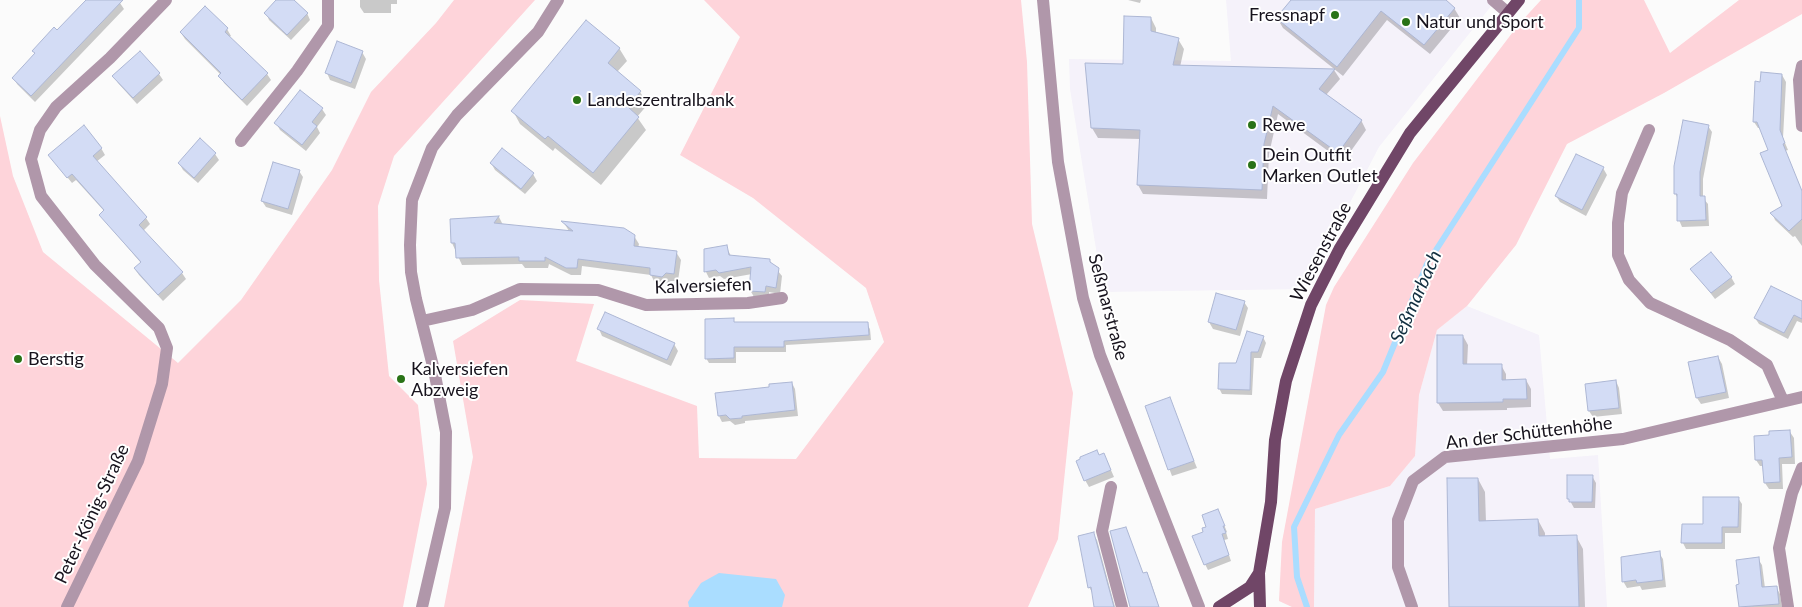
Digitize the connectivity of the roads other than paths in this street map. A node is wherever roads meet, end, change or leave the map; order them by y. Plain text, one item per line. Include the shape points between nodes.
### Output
1 (166, 0) edge
2 (328, 0) edge
3 (558, 0) edge
4 (1043, 0) edge
5 (1492, 0) edge
6 (1519, 0) edge
7 (1508, 13) junction
8 (1802, 66) edge
9 (1802, 126) edge
10 (1649, 130) dead end
11 (241, 141) dead end
12 (782, 298) dead end
13 (422, 321) junction
14 (1802, 397) edge
15 (1783, 401) junction
16 (1802, 468) edge
17 (1111, 487) dead end
18 (1259, 574) junction
19 (67, 607) edge
20 (422, 607) edge
21 (1122, 607) edge
22 (1200, 607) edge
23 (1219, 607) edge
24 (1260, 607) edge
25 (1412, 607) edge
26 (1788, 607) edge

1 - 19 street, Peter-König-Straße via 110,58 56,107 40,130 31,159 41,196 95,265 159,328 167,348 162,384 138,461
2 - 11 street via 328,26
3 - 13 street via 538,32 457,116 432,148 412,200 411,272
4 - 22 street, Seßmarstraße via 1058,162 1084,298 1100,355
5 - 7 street
6 - 7 main road, Wiesenstraße
7 - 18 main road, Wiesenstraße via 1410,133 1340,248 1311,305 1286,381 1275,440 1271,502
8 - 9 street via 1799,80
10 - 15 street via 1622,193 1618,223 1618,255 1629,280 1650,303 1730,340 1767,366
12 - 13 street, Kalversiefen via 748,303 646,305 598,290 520,289 472,310
13 - 20 street via 446,432 444,508
14 - 15 street, An der Schüttenhöhe
15 - 25 street, An der Schüttenhöhe via 1623,439 1445,457 1413,481 1398,520 1398,567
16 - 26 street via 1792,492 1779,548
17 - 21 street via 1102,532
18 - 23 main road via 1250,588
18 - 24 main road, Wiesenstraße

